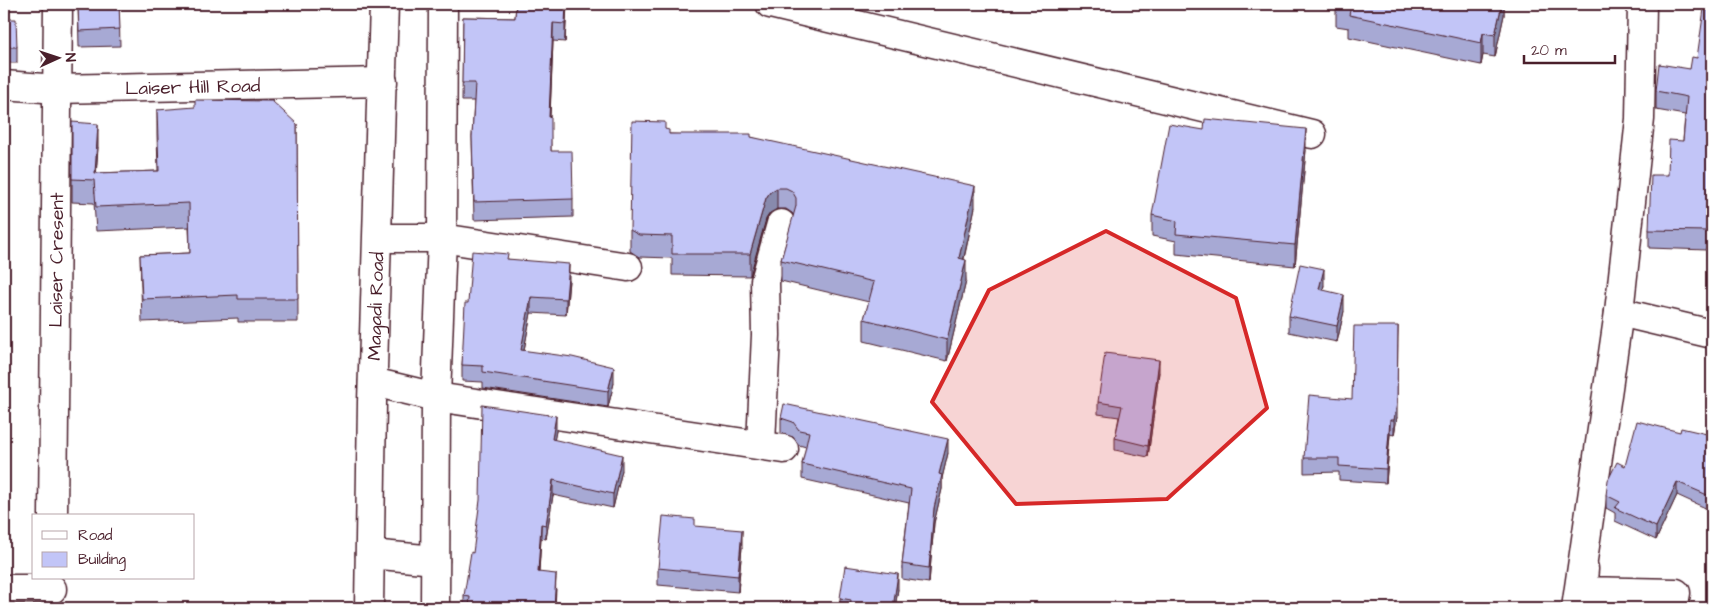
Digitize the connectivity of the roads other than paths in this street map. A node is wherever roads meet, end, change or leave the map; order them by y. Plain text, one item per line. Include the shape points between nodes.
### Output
1 (58, 4) edge
2 (384, 4) edge
3 (443, 4) edge
4 (770, 4) edge
5 (1642, 4) edge
6 (383, 82) junction
7 (4, 85) edge
8 (58, 89) junction
9 (1312, 134) dead end
10 (781, 224) dead end
11 (378, 238) junction
12 (442, 238) junction
13 (628, 268) dead end
14 (1619, 312) junction
15 (1712, 334) edge
16 (373, 382) junction
17 (436, 397) junction
18 (1593, 491) junction
19 (53, 514) edge
20 (370, 554) junction
21 (435, 560) junction
22 (4, 589) edge
23 (52, 592) edge
24 (370, 608) edge
25 (435, 608) edge
26 (1576, 608) edge
27 (1673, 608) edge

1 - 8 main road, Laiser Cresent
2 - 6 main road, Magadi Road
3 - 12 main road
4 - 9 main road
5 - 14 main road via 1640,119
6 - 8 main road, Laiser Hill Road
6 - 11 main road, Magadi Road
7 - 8 main road, Laiser Hill Road
8 - 19 main road, Laiser Cresent
10 - 17 main road via 765,281 773,447
11 - 12 main road
11 - 16 main road, Magadi Road
12 - 13 main road
12 - 17 main road
14 - 15 main road
14 - 18 main road
16 - 17 main road
16 - 20 main road, Magadi Road
17 - 21 main road
18 - 26 main road
18 - 27 main road via 1582,591 1676,593
20 - 21 main road
20 - 24 main road, Magadi Road
21 - 25 main road
22 - 23 main road

